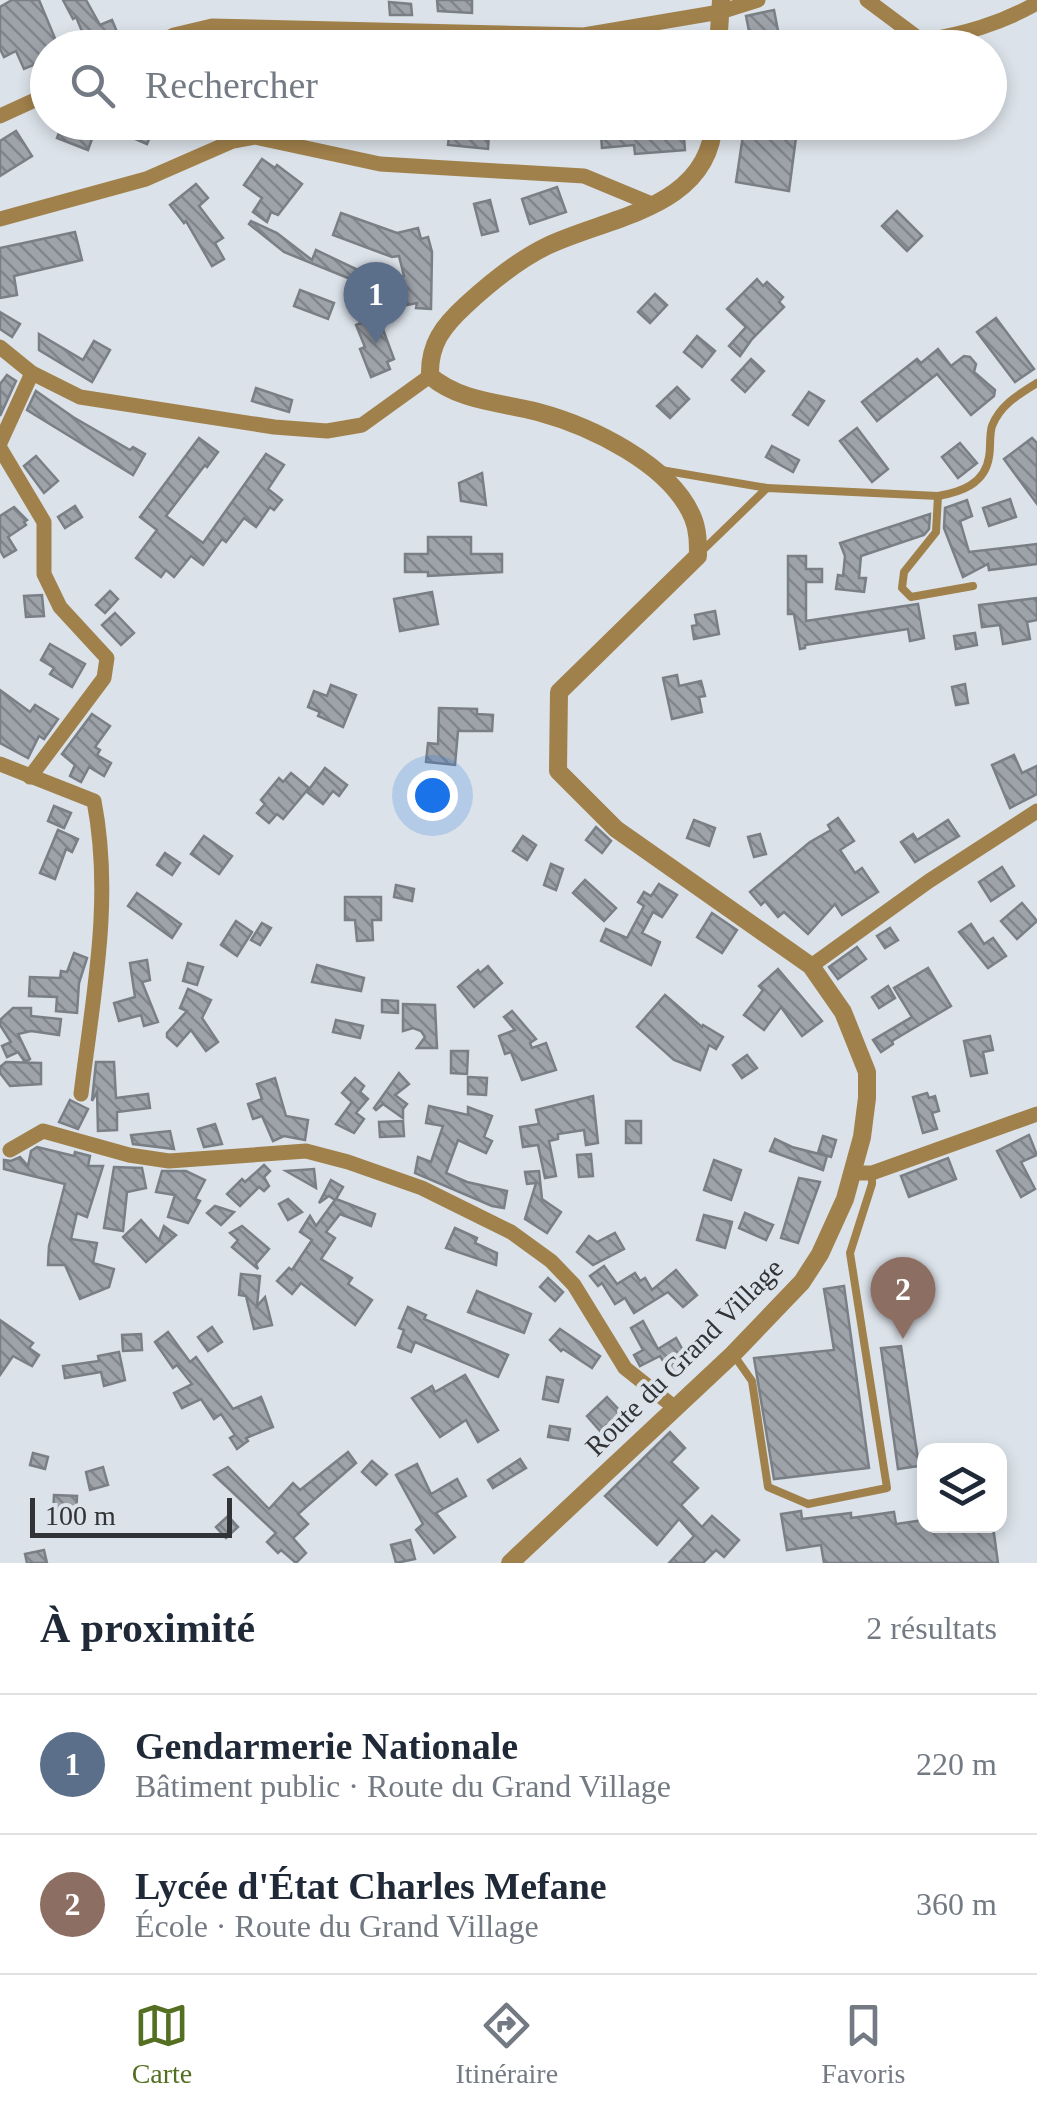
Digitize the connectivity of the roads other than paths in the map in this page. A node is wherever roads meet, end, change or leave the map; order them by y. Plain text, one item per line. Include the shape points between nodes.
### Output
1 (758, 0) edge
2 (867, 0) edge
3 (1037, 3) edge
4 (721, 6) edge
5 (195, 30) edge
6 (398, 30) edge
7 (604, 30) edge
8 (908, 30) edge
9 (976, 30) edge
10 (30, 102) edge
11 (0, 116) edge
12 (238, 140) edge
13 (269, 140) edge
14 (713, 140) edge
15 (654, 205) junction
16 (0, 219) edge
17 (0, 347) edge
18 (32, 374) junction
19 (430, 376) junction
20 (1037, 383) edge
21 (0, 445) edge
22 (656, 470) junction
23 (767, 488) junction
24 (938, 496) junction
25 (698, 556) junction
26 (972, 586) dead end
27 (0, 764) edge
28 (30, 777) junction
29 (1037, 811) edge
30 (811, 966) junction
31 (81, 1094) dead end
32 (1037, 1114) edge
33 (10, 1150) dead end
34 (852, 1174) junction
35 (872, 1174) junction
36 (733, 1354) junction
37 (674, 1407) junction
38 (510, 1563) edge

1 - 4 street
2 - 8 street
3 - 9 street
4 - 7 street
5 - 6 street
10 - 11 street
12 - 16 street via 146,180
13 - 15 street via 380,164 584,176
14 - 15 street via 704,163 674,195
15 - 19 street via 544,248 482,290 436,339
17 - 18 street
18 - 19 street via 80,397 327,431 362,425
18 - 21 street
19 - 22 street via 464,396 571,422
20 - 24 lane via 1000,412 982,476 964,491
21 - 28 street via 44,522 44,574 60,607 106,658 104,678
22 - 23 lane
22 - 25 street via 692,516
23 - 24 lane
23 - 25 lane
24 - 26 lane via 936,532 904,572 902,588 912,597
25 - 30 street, Route du Grand Village via 559,692 558,771 616,828
27 - 28 street
28 - 31 street via 94,802 102,844 102,928
29 - 30 street
30 - 34 street, Route du Grand Village via 843,1012 867,1072
32 - 35 street
33 - 37 street via 43,1131 169,1161 306,1151 422,1188 511,1232 552,1261 625,1368
34 - 35 street
34 - 36 street, Route du Grand Village via 841,1210 802,1282
35 - 36 lane via 850,1254 888,1488 808,1504 768,1486 752,1381
36 - 37 street, Route du Grand Village
37 - 38 street, Route du Grand Village

